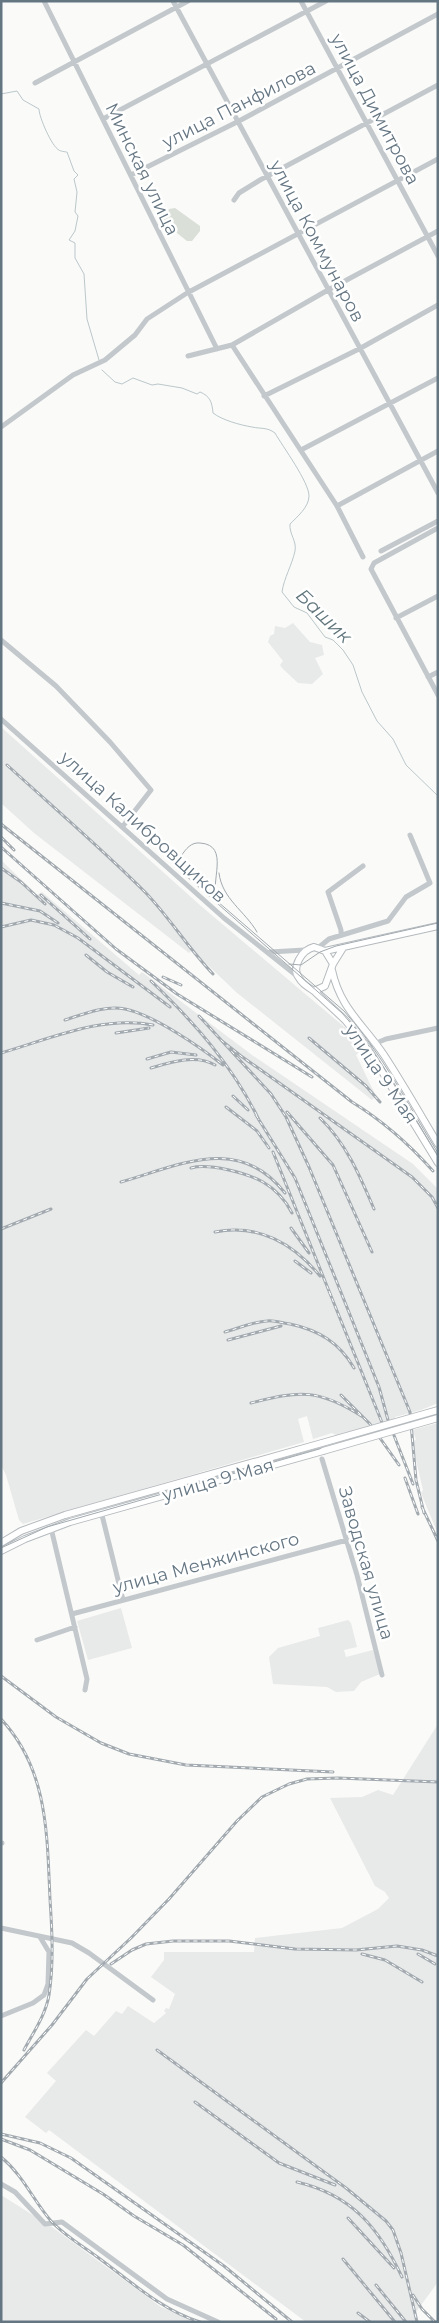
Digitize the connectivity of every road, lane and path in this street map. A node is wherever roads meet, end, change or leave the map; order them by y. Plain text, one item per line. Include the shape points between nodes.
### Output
1 (173, 1) edge
2 (188, 1) edge
3 (301, 1) edge
4 (326, 1) edge
5 (44, 2) edge
6 (177, 7) junction
7 (306, 12) junction
8 (438, 14) edge
9 (74, 62) junction
10 (208, 64) junction
11 (338, 68) junction
12 (35, 83) dead end
13 (438, 85) edge
14 (103, 119) junction
15 (238, 121) junction
16 (367, 122) junction
17 (438, 159) edge
18 (131, 175) junction
19 (268, 178) junction
20 (398, 180) junction
21 (234, 200) dead end
22 (438, 231) edge
23 (298, 233) junction
24 (428, 237) junction
25 (438, 256) edge
26 (328, 290) junction
27 (187, 293) junction
28 (438, 305) edge
29 (232, 345) junction
30 (217, 349) junction
31 (359, 349) junction
32 (188, 356) dead end
33 (438, 378) edge
34 (264, 396) junction
35 (390, 404) junction
36 (1, 427) edge
37 (301, 450) junction
38 (438, 451) edge
39 (420, 461) junction
40 (438, 493) edge
41 (337, 506) junction
42 (438, 521) edge
43 (438, 528) edge
44 (393, 545) junction
45 (381, 551) dead end
46 (396, 551) junction
47 (363, 557) dead end
48 (438, 596) edge
49 (396, 618) junction
50 (1, 640) edge
51 (438, 672) edge
52 (428, 677) junction
53 (438, 695) edge
54 (1, 719) edge
55 (122, 826) junction
56 (410, 836) dead end
57 (363, 866) dead end
58 (438, 926) edge
59 (341, 934) junction
60 (318, 948) junction
61 (343, 948) junction
62 (305, 950) junction
63 (325, 951) junction
64 (269, 952) junction
65 (333, 967) junction
66 (297, 976) junction
67 (314, 992) junction
68 (438, 1028) edge
69 (376, 1043) junction
70 (367, 1047) junction
71 (438, 1144) edge
72 (438, 1163) edge
73 (438, 1410) edge
74 (438, 1418) edge
75 (322, 1447) junction
76 (322, 1459) dead end
77 (100, 1505) junction
78 (102, 1512) junction
79 (51, 1528) junction
80 (347, 1540) junction
81 (1, 1543) edge
82 (1, 1551) edge
83 (123, 1600) junction
84 (72, 1614) junction
85 (75, 1627) junction
86 (37, 1640) dead end
87 (382, 1675) dead end
88 (86, 1690) dead end
89 (1, 1928) edge
90 (40, 1938) junction
91 (153, 2000) dead end
92 (1, 2016) edge
93 (1, 2184) edge
94 (218, 2322) edge

1 - 6 street, улица Коммунаров
2 - 6 street
3 - 7 street, улица Димитрова
4 - 7 street
5 - 9 street, Минская улица
6 - 9 street
6 - 10 street, улица Коммунаров
7 - 10 street
7 - 11 street, улица Димитрова
8 - 11 street, улица Панфилова
9 - 12 street
9 - 14 street, Минская улица
10 - 14 street
10 - 15 street, улица Коммунаров
11 - 15 street, улица Панфилова
11 - 16 street, улица Димитрова
13 - 16 street
14 - 18 street, Минская улица
15 - 18 street, улица Панфилова
15 - 19 street, улица Коммунаров
16 - 19 street
16 - 20 street, улица Димитрова
17 - 20 street
18 - 27 street, Минская улица
19 - 21 street via 240,193
19 - 23 street, улица Коммунаров
20 - 23 street
20 - 24 street, улица Димитрова
22 - 24 street
23 - 26 street, улица Коммунаров
23 - 27 street
24 - 25 street, улица Димитрова
24 - 26 street
26 - 29 street
26 - 31 street, улица Коммунаров
27 - 30 street, Минская улица
27 - 36 street via 147,319 135,335 105,360 73,375
28 - 31 street
29 - 30 street
29 - 34 street
30 - 32 street
31 - 34 street
31 - 35 street, улица Коммунаров
33 - 35 street
34 - 37 street
35 - 37 street
35 - 39 street, улица Коммунаров
37 - 41 street
38 - 39 street
39 - 40 street, улица Коммунаров
39 - 41 street
41 - 47 street
42 - 44 street
43 - 46 street
44 - 45 street
44 - 46 street
46 - 49 street via 371,566 371,572
48 - 49 street
49 - 52 street
50 - 55 street via 56,686 110,742 150,790
51 - 52 street
52 - 53 street
54 - 55 street, улица Калибровщиков
55 - 64 street, улица Калибровщиков via 224,918
56 - 59 street via 430,883 406,897 388,921
57 - 59 street via 328,892
58 - 61 main road
59 - 60 street via 329,938
60 - 62 main road
60 - 63 main road
61 - 63 main road
61 - 65 main road
62 - 64 street
62 - 66 main road
63 - 65 main road
64 - 66 street, улица Калибровщиков
65 - 67 main road via 325,986
65 - 69 main road, улица 9 Мая via 335,983 344,1004
66 - 67 main road
67 - 70 main road, улица 9 Мая via 345,1020
68 - 69 street
69 - 70 street
69 - 71 main road, улица 9 Мая
70 - 72 main road, улица 9 Мая
73 - 75 main road, улица 9 Мая, bridge
74 - 75 main road, улица 9 Мая, bridge
75 - 77 main road, улица 9 Мая
75 - 78 main road, улица 9 Мая
76 - 80 street, Заводская улица
77 - 78 street
77 - 81 main road, улица 9 Мая via 48,1521
78 - 79 main road, улица 9 Мая
78 - 83 street
79 - 82 main road, улица 9 Мая
79 - 84 street
80 - 83 street, улица Менжинского
80 - 87 street, Заводская улица
83 - 84 street, улица Менжинского
84 - 85 street
85 - 86 street
85 - 88 street via 87,1679
89 - 90 street
90 - 91 street via 72,1943
90 - 92 street via 49,1952 48,1984 44,1996
93 - 94 street via 14,2192 45,2224 62,2222 167,2299

